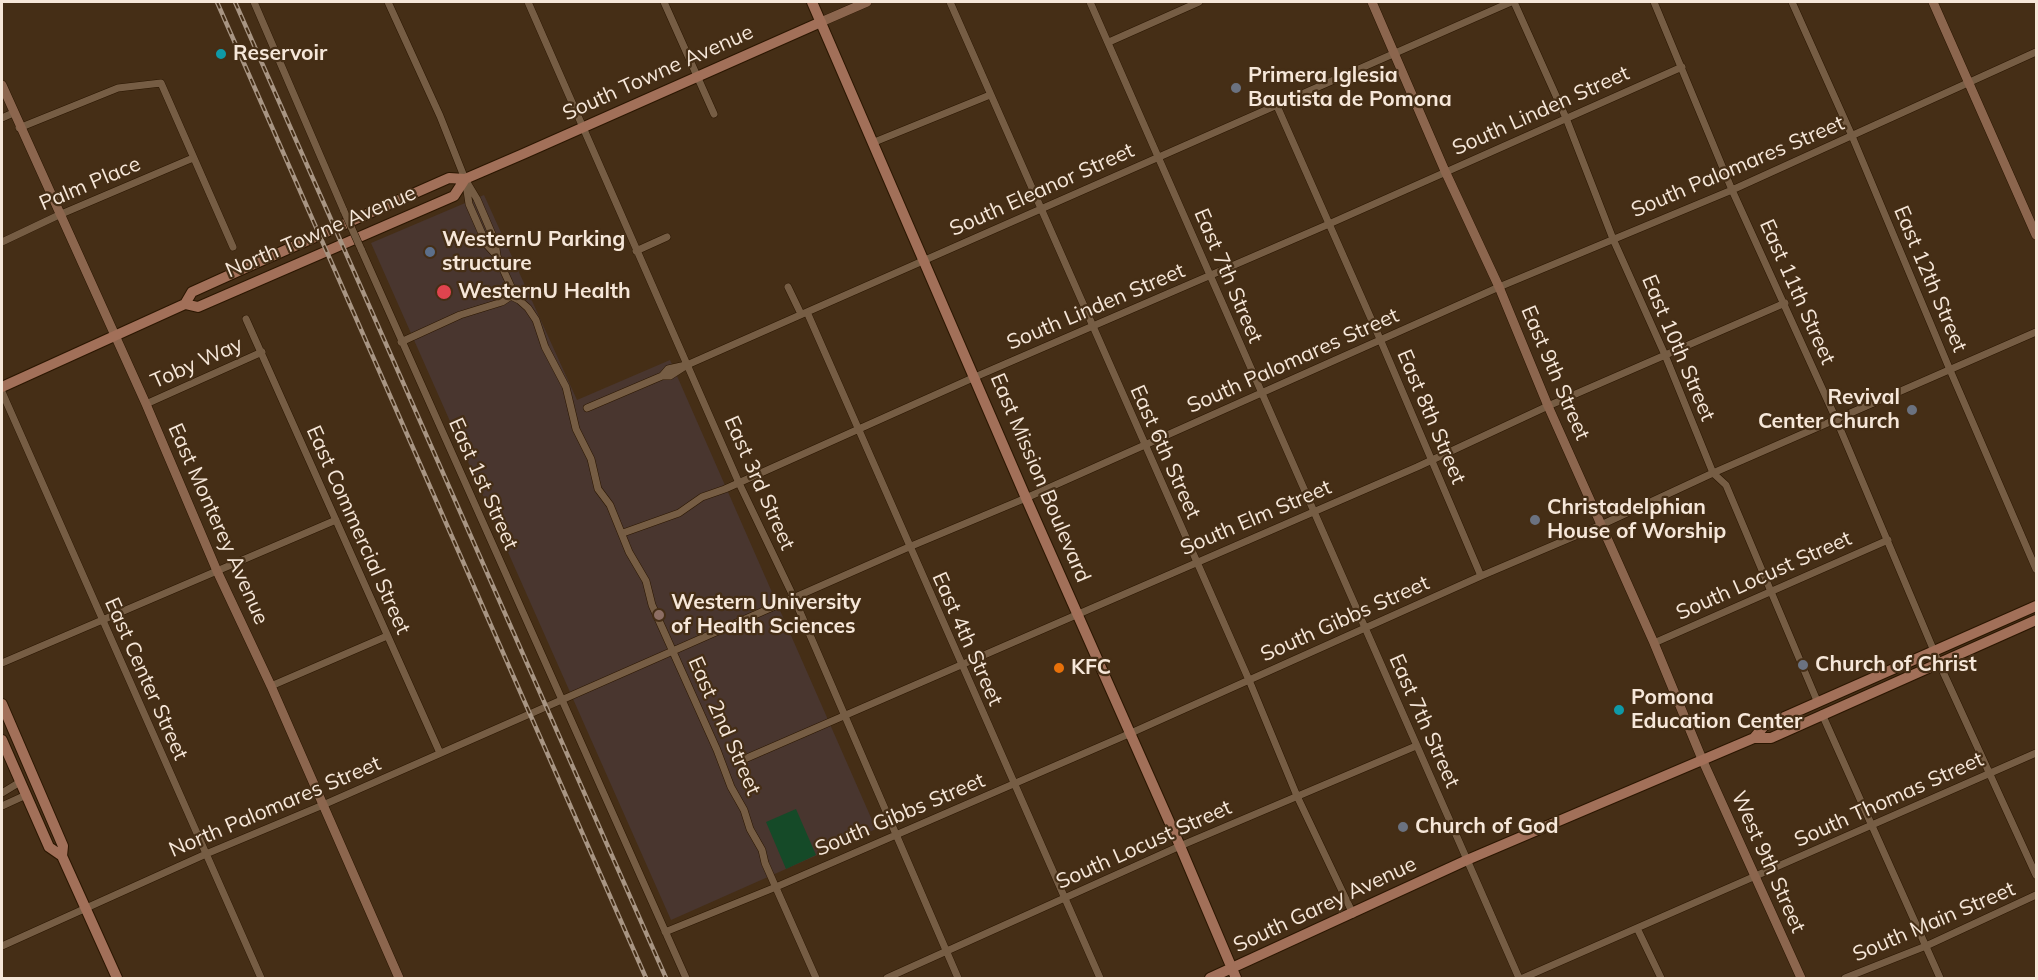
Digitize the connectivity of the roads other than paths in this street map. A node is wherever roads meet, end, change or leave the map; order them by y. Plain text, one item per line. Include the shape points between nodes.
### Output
1 (254, 2) edge
2 (388, 2) edge
3 (528, 2) edge
4 (664, 2) edge
5 (812, 2) edge
6 (867, 2) edge
7 (950, 2) edge
8 (1090, 2) edge
9 (1199, 2) edge
10 (1372, 2) edge
11 (1513, 2) edge
12 (1654, 2) edge
13 (1792, 2) edge
14 (1933, 2) edge
15 (821, 22) junction
16 (1108, 42) junction
17 (1394, 52) junction
18 (2037, 52) edge
19 (1682, 67) junction
20 (697, 77) junction
21 (1969, 83) junction
22 (2, 85) edge
23 (990, 95) junction
24 (1277, 106) junction
25 (13, 113) junction
26 (714, 114) dead end
27 (2, 118) edge
28 (1566, 118) junction
29 (19, 128) junction
30 (583, 128) junction
31 (1852, 136) junction
32 (872, 143) junction
33 (1158, 156) junction
34 (193, 158) junction
35 (1445, 171) junction
36 (465, 179) junction
37 (1732, 190) junction
38 (1040, 209) junction
39 (59, 215) junction
40 (1329, 224) junction
41 (2037, 235) edge
42 (667, 237) dead end
43 (1613, 239) junction
44 (2, 242) edge
45 (233, 248) dead end
46 (636, 250) junction
47 (924, 261) junction
48 (1210, 275) junction
49 (788, 287) dead end
50 (1499, 287) junction
51 (512, 296) junction
52 (1785, 303) junction
53 (185, 304) junction
54 (804, 313) junction
55 (246, 319) dead end
56 (1092, 327) junction
57 (2037, 332) edge
58 (115, 335) junction
59 (1380, 339) junction
60 (401, 342) junction
61 (262, 352) junction
62 (1665, 355) junction
63 (687, 365) junction
64 (1950, 370) junction
65 (975, 377) junction
66 (2, 387) edge
67 (2, 392) edge
68 (1261, 393) junction
69 (146, 404) junction
70 (1548, 406) junction
71 (587, 408) dead end
72 (1836, 419) junction
73 (859, 430) junction
74 (1145, 446) junction
75 (1431, 460) junction
76 (1713, 473) junction
77 (740, 483) junction
78 (1026, 498) junction
79 (1315, 511) junction
80 (336, 520) junction
81 (1601, 525) junction
82 (623, 533) junction
83 (1888, 540) junction
84 (909, 547) junction
85 (1196, 561) junction
86 (2037, 569) edge
87 (217, 571) junction
88 (1481, 576) junction
89 (1771, 592) junction
90 (794, 598) junction
91 (2037, 606) edge
92 (1078, 615) junction
93 (102, 620) junction
94 (2037, 620) edge
95 (1366, 629) junction
96 (387, 636) junction
97 (1654, 643) junction
98 (673, 651) junction
99 (1934, 652) junction
100 (2, 663) edge
101 (1939, 663) junction
102 (961, 665) junction
103 (1249, 680) junction
104 (271, 686) junction
105 (562, 700) junction
106 (1818, 703) junction
107 (2, 704) edge
108 (1822, 714) junction
109 (844, 715) junction
110 (1131, 733) junction
111 (1754, 738) junction
112 (2, 740) edge
113 (1416, 746) junction
114 (440, 753) junction
115 (2037, 753) edge
116 (1702, 759) junction
117 (740, 761) dead end
118 (1990, 773) junction
119 (20, 782) junction
120 (1013, 784) junction
121 (2, 792) edge
122 (26, 795) junction
123 (1297, 796) junction
124 (323, 805) junction
125 (2, 806) edge
126 (1873, 825) junction
127 (895, 835) junction
128 (1180, 846) junction
129 (206, 854) junction
130 (62, 856) junction
131 (1467, 860) junction
132 (2037, 875) edge
133 (1755, 876) junction
134 (776, 887) junction
135 (2037, 896) edge
136 (1066, 899) junction
137 (85, 908) junction
138 (1353, 914) junction
139 (1637, 928) junction
140 (665, 932) junction
141 (2, 946) edge
142 (1926, 946) junction
143 (946, 951) junction
144 (1234, 974) edge
145 (117, 978) edge
146 (261, 978) edge
147 (399, 978) edge
148 (686, 978) edge
149 (816, 978) edge
150 (887, 978) edge
151 (958, 978) edge
152 (1100, 978) edge
153 (1210, 978) edge
154 (1519, 978) edge
155 (1523, 978) edge
156 (1661, 978) edge
157 (1801, 978) edge
158 (1845, 978) edge
159 (1941, 978) edge

1 - 60 street, East 1st Street, bridge
2 - 36 street
3 - 30 street, East 3rd Street
4 - 20 street
5 - 15 main road, East Mission Boulevard
6 - 15 street, South Towne Avenue
7 - 23 street, East 6th Street
8 - 16 street, East 7th Street
9 - 16 street
10 - 17 street, East 9th Street
11 - 17 street, South Eleanor Street
11 - 28 street, East 10th Street
12 - 19 street, East 11th Street
13 - 31 street, East 12th Street
14 - 21 street
15 - 20 main road, South Towne Avenue
15 - 32 main road, East Mission Boulevard
16 - 33 street, East 7th Street
17 - 24 street, South Eleanor Street
17 - 35 street, East 9th Street
18 - 21 street, South Palomares Street
19 - 28 street, South Linden Street
19 - 37 street, East 11th Street
20 - 26 street
20 - 30 main road, South Towne Avenue
21 - 31 street, South Palomares Street
21 - 41 street
22 - 25 street, East Monterey Avenue
23 - 32 street
23 - 38 street, East 6th Street
24 - 33 street, South Eleanor Street
24 - 40 street, East 8th Street
25 - 27 street
25 - 29 street, East Monterey Avenue
28 - 35 street, South Linden Street
28 - 43 street, East 10th Street
29 - 34 street via 118,88 161,83
29 - 39 street, East Monterey Avenue
30 - 36 main road, South Towne Avenue
30 - 46 street, East 3rd Street
31 - 37 street, South Palomares Street
31 - 64 street, East 12th Street
32 - 47 main road, East Mission Boulevard
33 - 38 street, South Eleanor Street
33 - 48 street, East 7th Street
34 - 39 street, Palm Place
34 - 45 street
35 - 40 street, South Linden Street
35 - 50 street, East 9th Street
36 - 51 street via 495,241
36 - 53 main road, North Towne Avenue via 449,178 254,264 192,292
36 - 53 main road, North Towne Avenue via 454,196 198,307
37 - 43 street, South Palomares Street
37 - 52 street, East 11th Street
38 - 47 street, South Eleanor Street
38 - 56 street, East 6th Street
39 - 44 street, Palm Place
39 - 58 street, East Monterey Avenue
40 - 48 street, South Linden Street
40 - 59 street, East 8th Street
42 - 46 street
43 - 50 street, South Palomares Street
43 - 62 street, East 10th Street
46 - 63 street, East 3rd Street
47 - 54 street, South Eleanor Street
47 - 65 main road, East Mission Boulevard
48 - 56 street, South Linden Street
48 - 68 street, East 7th Street
49 - 54 street, East 4th Street
50 - 59 street, South Palomares Street
50 - 70 street, East 9th Street
51 - 60 street
51 - 82 street, East 2nd Street via 536,320 566,387 576,429 591,459 598,489
52 - 62 street, South Elm Street
52 - 72 street, East 11th Street
53 - 58 main road, North Towne Avenue
54 - 63 street, South Eleanor Street
54 - 73 street, East 4th Street
55 - 61 street, East Commercial Street
56 - 65 street, South Linden Street
56 - 74 street, East 6th Street
57 - 64 street, South Gibbs Street
58 - 66 main road, North Towne Avenue
58 - 69 street, East Monterey Avenue
59 - 68 street, South Palomares Street
59 - 75 street, East 8th Street
60 - 105 street, East 1st Street
61 - 69 street, Toby Way
61 - 80 street, East Commercial Street
62 - 70 street, South Elm Street
62 - 76 street, East 10th Street
63 - 71 street, South Eleanor Street via 674,366 662,376
63 - 77 street, East 3rd Street
64 - 72 street, South Gibbs Street
64 - 86 street, East 12th Street
65 - 73 street, South Linden Street
65 - 78 main road, East Mission Boulevard
67 - 93 street, East Center Street
68 - 74 street, South Palomares Street
68 - 79 street, East 7th Street
69 - 87 street, East Monterey Avenue
70 - 75 street, South Elm Street
70 - 81 street, East 9th Street
72 - 76 street, South Gibbs Street
72 - 83 street, East 11th Street
73 - 77 street, South Linden Street
73 - 84 street, East 4th Street
74 - 78 street, South Palomares Street
74 - 85 street, East 6th Street
75 - 79 street, South Elm Street
75 - 88 street, East 8th Street
76 - 81 street, South Gibbs Street
76 - 89 street, East 10th Street via 1726,486
77 - 82 street, South Linden Street via 702,497 679,513
77 - 90 street, East 3rd Street
78 - 84 street, South Palomares Street
78 - 92 main road, East Mission Boulevard
79 - 85 street, South Elm Street
79 - 95 street, East 7th Street
80 - 87 street
80 - 96 street, East Commercial Street
81 - 88 street, South Gibbs Street
81 - 97 street, East 9th Street
82 - 98 street, East 2nd Street
83 - 89 street, South Locust Street
83 - 99 street, East 11th Street
84 - 90 street, South Palomares Street
84 - 102 street, East 4th Street
85 - 92 street, South Elm Street
85 - 103 street, East 6th Street
87 - 93 street
87 - 104 street, East Monterey Avenue
88 - 95 street, South Gibbs Street
89 - 97 street, South Locust Street
89 - 106 street, East 10th Street
90 - 98 street, South Palomares Street
90 - 109 street, East 3rd Street
91 - 99 main road, South Garey Avenue
92 - 102 street, South Elm Street
92 - 110 main road, East Mission Boulevard
93 - 100 street
93 - 129 street, East Center Street
94 - 101 main road, South Garey Avenue
95 - 103 street, South Gibbs Street
95 - 113 street, East 7th Street
96 - 104 street
96 - 114 street, East Commercial Street
97 - 116 street, East 9th Street
98 - 105 street, South Palomares Street
98 - 134 street, East 2nd Street
99 - 101 street, East 11th Street
99 - 106 main road, South Garey Avenue
101 - 108 main road, South Garey Avenue
101 - 118 street, East 11th Street
102 - 109 street, South Elm Street
102 - 120 street, East 4th Street
103 - 110 street, South Gibbs Street
103 - 123 street, East 6th Street
104 - 124 street, East Monterey Avenue
105 - 114 street, North Palomares Street
105 - 140 street, East 1st Street
106 - 111 main road, South Garey Avenue via 1764,726
107 - 130 main road via 63,846
108 - 111 main road, South Garey Avenue via 1771,738
108 - 126 street
109 - 117 street, South Elm Street
109 - 127 street, East 3rd Street
110 - 120 street, South Gibbs Street
110 - 128 main road, East Mission Boulevard
111 - 116 main road, South Garey Avenue
112 - 119 main road
113 - 123 street, South Locust Street
113 - 131 street, East 7th Street
114 - 124 street, North Palomares Street
115 - 118 street, South Thomas Street
116 - 131 main road, South Garey Avenue
116 - 133 street, West 9th Street
118 - 126 street, South Thomas Street
118 - 132 street, East 11th Street
119 - 121 street
119 - 122 main road
120 - 127 street, South Gibbs Street
120 - 136 street, East 4th Street
122 - 125 street
122 - 130 main road via 48,847
123 - 128 street, South Locust Street
123 - 138 street, East 6th Street
124 - 129 street, North Palomares Street
124 - 147 street, East Monterey Avenue
126 - 133 street, South Thomas Street
126 - 142 street
127 - 134 street, South Gibbs Street
127 - 143 street, East 3rd Street
128 - 136 street, South Locust Street
128 - 144 main road, East Mission Boulevard
129 - 137 street, North Palomares Street
129 - 146 street, East Center Street
130 - 137 main road
131 - 138 main road, South Garey Avenue
131 - 154 street, East 7th Street
133 - 139 street, South Thomas Street
133 - 157 street, West 9th Street
134 - 140 street, South Gibbs Street
134 - 149 street, East 2nd Street
135 - 142 street, South Main Street
136 - 143 street, South Locust Street
136 - 152 street, East 4th Street
137 - 141 street, North Palomares Street
137 - 145 main road
138 - 144 main road, South Garey Avenue
139 - 155 street, South Thomas Street
139 - 156 street
140 - 148 street, East 1st Street
142 - 158 street, South Main Street
142 - 159 street
143 - 150 street, South Locust Street
143 - 151 street, East 3rd Street
144 - 153 main road, South Garey Avenue

